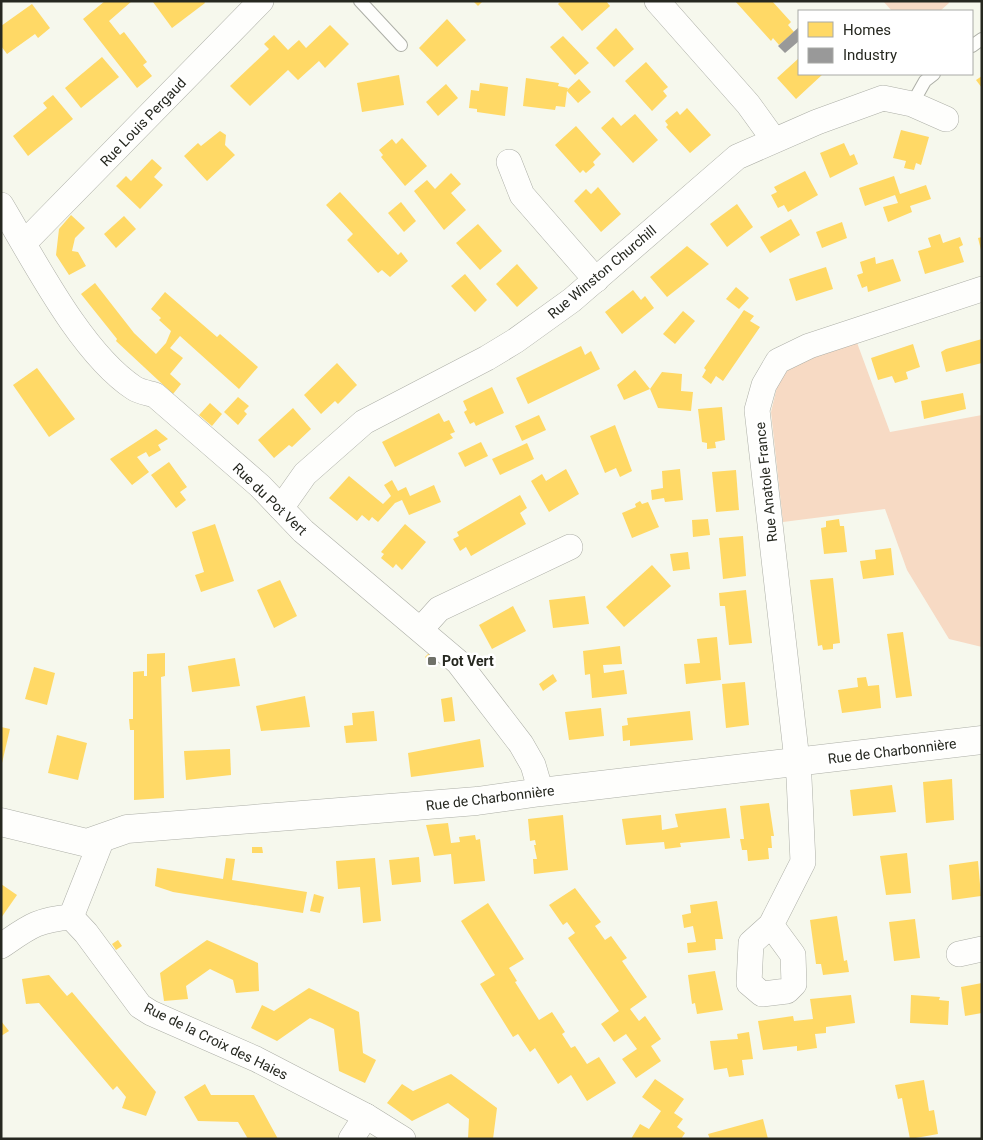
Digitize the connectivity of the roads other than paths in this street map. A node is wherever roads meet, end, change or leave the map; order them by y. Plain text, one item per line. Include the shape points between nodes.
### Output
1 (261, 1) edge
2 (360, 1) edge
3 (657, 1) edge
4 (401, 45) dead end
5 (933, 75) edge
6 (912, 104) junction
7 (946, 119) dead end
8 (774, 140) junction
9 (508, 162) dead end
10 (1, 206) edge
11 (24, 243) junction
12 (596, 280) junction
13 (982, 289) edge
14 (281, 508) junction
15 (570, 547) dead end
16 (421, 629) junction
17 (982, 740) edge
18 (797, 762) junction
19 (541, 792) junction
20 (1, 822) edge
21 (102, 839) junction
22 (71, 917) junction
23 (771, 925) dead end
24 (1, 946) edge
25 (366, 1116) junction
26 (351, 1139) edge
27 (403, 1139) edge

1 - 11 street, Rue Louis Pergaud
2 - 4 lane
3 - 8 street via 748,104
5 - 6 lane via 925,81
6 - 7 street, Rue Winston Churchill
6 - 8 street, Rue Winston Churchill via 884,98
8 - 12 street, Rue Winston Churchill via 736,157
9 - 12 street via 522,195
10 - 11 street, Rue du Pot Vert
11 - 14 street, Rue du Pot Vert via 47,283 102,358 135,389 156,395
12 - 14 street, Rue Winston Churchill via 487,358 364,422 305,474
13 - 18 street, Rue Anatole France via 809,346 778,362 764,385 758,410
14 - 16 street, Rue du Pot Vert via 303,532
15 - 16 street via 440,609
16 - 19 street, Rue du Pot Vert via 458,662 521,744 533,766
17 - 18 street, Rue de Charbonnière
18 - 19 street, Rue de Charbonnière
18 - 23 street, Rue Anatole France via 803,862
19 - 21 street, Rue de Charbonnière via 478,802 127,829
20 - 21 street, Rue de Charbonnière via 87,843
21 - 22 street
22 - 24 street via 32,924
22 - 25 street, Rue de la Croix des Haies via 140,1006
25 - 26 street
25 - 27 street, Rue de la Croix des Haies

